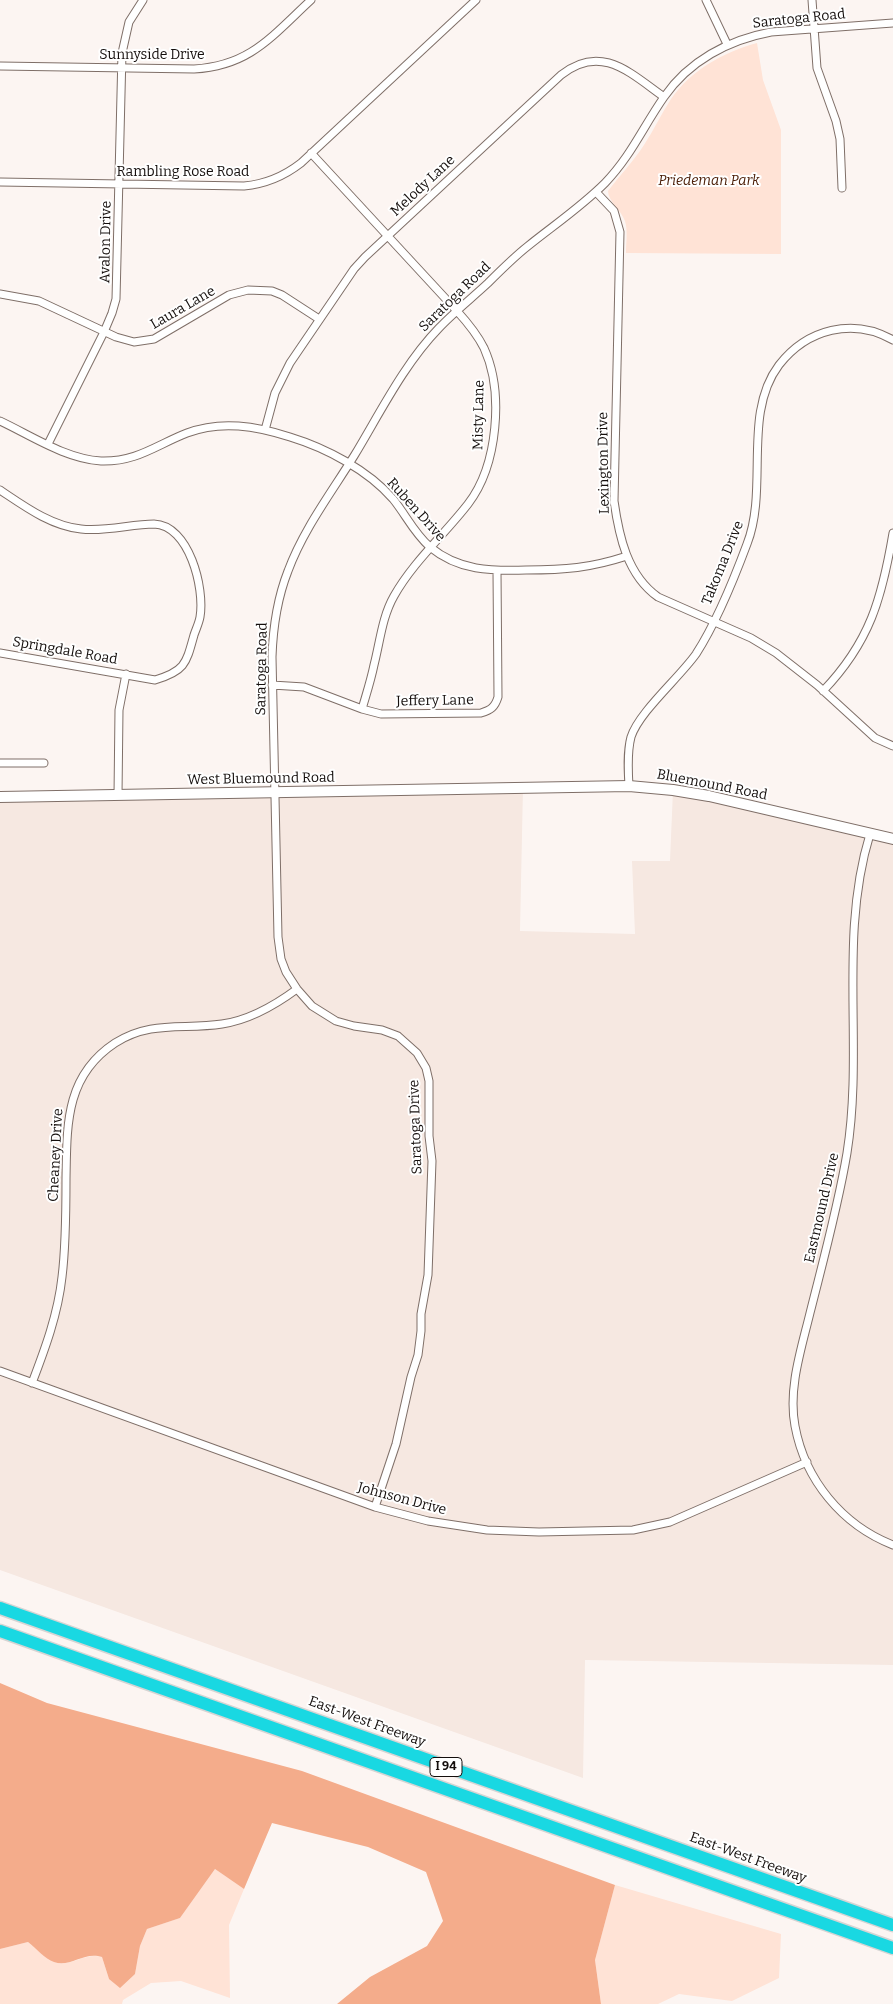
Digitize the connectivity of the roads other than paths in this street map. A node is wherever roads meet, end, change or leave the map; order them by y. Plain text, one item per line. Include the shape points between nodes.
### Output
1 (143, 0) edge
2 (311, 0) edge
3 (476, 0) edge
4 (706, 0) edge
5 (812, 0) edge
6 (893, 23) edge
7 (814, 28) junction
8 (727, 44) junction
9 (0, 66) edge
10 (121, 68) junction
11 (664, 97) junction
12 (311, 153) junction
13 (0, 182) edge
14 (119, 184) junction
15 (842, 188) dead end
16 (596, 192) junction
17 (387, 236) junction
18 (0, 294) edge
19 (457, 311) junction
20 (319, 319) junction
21 (104, 332) junction
22 (893, 340) edge
23 (0, 421) edge
24 (265, 430) junction
25 (48, 444) junction
26 (348, 464) junction
27 (0, 490) edge
28 (893, 533) edge
29 (431, 548) junction
30 (627, 556) junction
31 (497, 571) junction
32 (713, 622) junction
33 (0, 653) edge
34 (126, 674) junction
35 (272, 685) junction
36 (822, 691) junction
37 (362, 709) junction
38 (893, 746) edge
39 (0, 763) edge
40 (44, 763) dead end
41 (629, 786) junction
42 (523, 787) joint
43 (274, 792) junction
44 (118, 796) junction
45 (0, 797) edge
46 (870, 834) junction
47 (893, 839) edge
48 (297, 989) junction
49 (0, 1371) edge
50 (32, 1383) junction
51 (806, 1462) junction
52 (375, 1506) junction
53 (893, 1545) edge
54 (0, 1608) edge
55 (0, 1631) edge
56 (893, 1926) edge
57 (893, 1948) edge

1 - 10 street, Avalon Drive via 124,34
2 - 10 street, Sunnyside Drive via 255,50 224,65 194,69
3 - 12 street, Rambling Rose Road
4 - 8 street
5 - 7 street
6 - 7 street, Saratoga Road
7 - 8 street, Saratoga Road via 752,35
7 - 15 street via 817,68 840,139
8 - 11 street, Saratoga Road via 696,63
9 - 10 street, Sunnyside Drive
10 - 14 street, Avalon Drive
11 - 16 street, Saratoga Road via 636,145
11 - 17 street, Melody Lane via 611,63 602,60 575,65
12 - 14 street, Rambling Rose Road via 288,173 256,185
12 - 17 street, Misty Lane
13 - 14 street, Rambling Rose Road
14 - 21 street, Avalon Drive via 118,288
16 - 19 street, Saratoga Road via 526,248
16 - 30 street, Lexington Drive via 614,211 620,232 614,501
17 - 19 street, Misty Lane
17 - 20 street, Melody Lane via 354,269
18 - 21 street, Laura Lane via 40,301
19 - 26 street, Saratoga Road via 416,356
19 - 29 street, Misty Lane via 479,338 490,364 495,394 493,442 480,486
20 - 21 street, Laura Lane via 282,295 272,291 248,290 229,296 149,341 134,342
20 - 24 street, Melody Lane via 280,383
21 - 25 street, Avalon Drive
22 - 32 street, Takoma Drive via 855,327 827,331 799,345 774,372 761,412 752,531
23 - 25 street, Ruben Drive
24 - 25 street, Ruben Drive via 236,425 211,427 185,434 144,454 112,461 85,459
24 - 26 street, Ruben Drive via 316,446
26 - 29 street, Ruben Drive via 387,493
26 - 35 street, Saratoga Road via 304,537 282,588 273,635
27 - 34 street, Springdale Road via 32,512 81,529 120,529 154,524 168,527 181,539 193,561 200,593 200,616 187,658 175,674 155,680
28 - 36 street via 885,579 873,616 848,659
29 - 31 street, Ruben Drive via 463,566
29 - 37 street, Misty Lane via 399,587 389,608
30 - 31 street, Ruben Drive via 570,569
30 - 32 street, Lexington Drive via 650,592
31 - 37 street, Jeffery Lane via 498,697 493,708 481,713 394,715
32 - 36 street, Lexington Drive via 766,646
32 - 41 street, Takoma Drive via 694,655 636,725 629,744
33 - 34 street, Springdale Road
34 - 44 street, Springdale Road via 119,710
35 - 37 street, Jeffery Lane via 304,686
35 - 43 street, Saratoga Road
36 - 38 street, Lexington Drive via 875,738
39 - 40 street
41 - 42 main road, Bluemound Road
41 - 46 main road, Bluemound Road via 700,794
42 - 43 main road, West Bluemound Road
43 - 44 main road, West Bluemound Road
43 - 48 street, Saratoga Drive via 278,937 283,965
44 - 45 main road, West Bluemound Road
46 - 47 main road, Bluemound Road
46 - 51 street, Eastmound Drive via 854,919 854,1079 847,1152 799,1358 794,1395 794,1425
48 - 50 street, Cheaney Drive via 264,1010 240,1020 210,1026 166,1026 136,1033 108,1048 85,1072 72,1098 68,1122 62,1280 50,1332
48 - 52 street, Saratoga Drive via 312,1006 336,1021 398,1036 408,1043 423,1063 429,1081 432,1170 428,1275 421,1332 396,1444
49 - 50 street, Johnson Drive
50 - 52 street, Johnson Drive
51 - 52 street, Johnson Drive via 670,1522 633,1530 487,1530 428,1521
51 - 53 street, Eastmound Drive via 838,1510 866,1532
54 - 56 highway, East-West Freeway / I 94
55 - 57 highway, I 94

